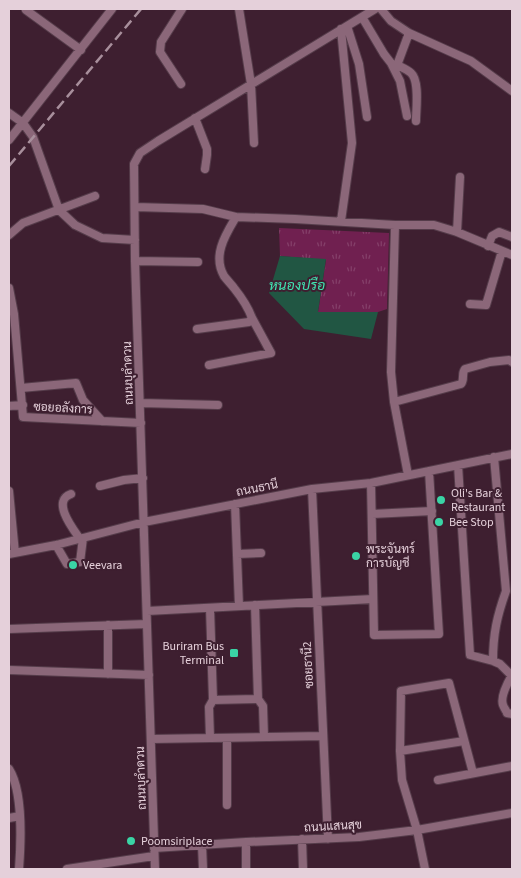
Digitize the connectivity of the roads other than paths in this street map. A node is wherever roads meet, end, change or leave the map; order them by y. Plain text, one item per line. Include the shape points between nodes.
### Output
1 (112, 9) edge
2 (182, 9) edge
3 (239, 9) edge
4 (375, 9) edge
5 (380, 9) edge
6 (26, 10) edge
7 (362, 17) junction
8 (344, 28) junction
9 (409, 33) junction
10 (81, 50) junction
11 (396, 67) junction
12 (181, 84) dead end
13 (251, 84) junction
14 (512, 91) edge
15 (9, 113) edge
16 (407, 116) dead end
17 (367, 117) dead end
18 (195, 118) junction
19 (416, 121) dead end
20 (23, 123) junction
21 (9, 140) edge
22 (254, 143) dead end
23 (205, 169) dead end
24 (460, 177) dead end
25 (95, 196) dead end
26 (135, 207) junction
27 (59, 210) junction
28 (236, 217) junction
29 (341, 221) junction
30 (395, 225) junction
31 (457, 232) junction
32 (9, 235) edge
33 (512, 237) edge
34 (135, 240) junction
35 (488, 246) junction
36 (502, 251) junction
37 (512, 254) edge
38 (135, 261) junction
39 (198, 262) dead end
40 (9, 288) edge
41 (470, 304) dead end
42 (252, 318) junction
43 (197, 329) dead end
44 (512, 362) edge
45 (209, 365) dead end
46 (21, 388) junction
47 (394, 402) junction
48 (141, 403) junction
49 (23, 405) junction
50 (218, 405) dead end
51 (9, 406) edge
52 (102, 421) junction
53 (141, 424) junction
54 (512, 454) edge
55 (494, 457) junction
56 (458, 464) junction
57 (429, 471) junction
58 (408, 476) junction
59 (143, 478) junction
60 (371, 483) junction
61 (100, 486) dead end
62 (312, 490) junction
63 (9, 491) edge
64 (71, 494) dead end
65 (235, 504) junction
66 (432, 510) junction
67 (372, 514) junction
68 (144, 522) junction
69 (82, 539) junction
70 (56, 545) junction
71 (261, 553) dead end
72 (12, 554) edge
73 (237, 554) junction
74 (373, 599) junction
75 (316, 602) junction
76 (255, 605) junction
77 (239, 606) junction
78 (210, 608) junction
79 (147, 611) junction
80 (147, 624) junction
81 (108, 625) junction
82 (9, 629) edge
83 (493, 661) junction
84 (9, 670) edge
85 (108, 674) junction
86 (148, 675) junction
87 (512, 676) edge
88 (258, 699) junction
89 (213, 700) junction
90 (512, 714) edge
91 (322, 736) junction
92 (264, 737) junction
93 (210, 738) junction
94 (227, 738) junction
95 (151, 739) junction
96 (464, 740) junction
97 (400, 751) junction
98 (512, 766) edge
99 (9, 769) edge
100 (473, 774) junction
101 (438, 780) dead end
102 (227, 805) dead end
103 (512, 813) edge
104 (20, 816) junction
105 (9, 818) edge
106 (417, 830) junction
107 (302, 839) junction
108 (328, 839) junction
109 (246, 842) junction
110 (202, 845) junction
111 (154, 852) junction
112 (19, 869) edge
113 (67, 869) edge
114 (155, 869) edge
115 (202, 869) edge
116 (246, 869) edge
117 (303, 869) edge
118 (425, 869) edge

1 - 10 street
2 - 12 street via 160,48
3 - 13 street
4 - 7 street, ถนนบุลำดวน
5 - 9 street via 391,22
6 - 10 street
7 - 8 street, ถนนบุลำดวน
7 - 11 street
8 - 13 street, ถนนบุลำดวน
8 - 17 street via 359,64
8 - 29 street via 352,144
9 - 11 street
9 - 14 street via 470,61
10 - 20 street
11 - 16 street
11 - 19 street via 411,73 414,78
13 - 18 street, ถนนบุลำดวน
13 - 22 street
15 - 20 street
18 - 23 street via 207,149
18 - 26 street, ถนนบุลำดวน via 140,153 134,164
20 - 21 street
20 - 27 street via 33,137
24 - 31 street
25 - 27 street
26 - 28 street via 203,209
26 - 34 street, ถนนบุลำดวน
27 - 32 street via 23,223
27 - 34 street via 75,225 102,238
28 - 29 street
28 - 42 street via 225,235 219,254 220,264
29 - 30 street
30 - 31 street via 434,225
30 - 47 street via 391,372
31 - 35 street
33 - 35 street via 499,232 492,236
34 - 38 street, ถนนบุลำดวน
35 - 36 street
36 - 37 street
36 - 41 street via 486,305
38 - 39 street
38 - 48 street, ถนนบุลำดวน
40 - 46 street, ซอยอลังการ
42 - 43 street via 249,322
42 - 45 street via 271,353
44 - 47 street via 490,362 465,369 462,384
46 - 49 street, ซอยอลังการ
46 - 52 street via 76,383 83,400
47 - 58 street
48 - 50 street
48 - 53 street, ถนนบุลำดวน
49 - 51 street
49 - 52 street, ซอยอลังการ via 23,417
52 - 53 street, ซอยอลังการ
53 - 59 street, ถนนบุลำดวน
54 - 55 street, ถนนธานี
55 - 56 street, ถนนธานี
55 - 83 street via 506,591 494,630
56 - 57 street, ถนนธานี
56 - 83 street via 470,655
57 - 58 street, ถนนธานี
57 - 66 street
58 - 60 street, ถนนธานี
59 - 61 street
59 - 68 street, ถนนบุลำดวน
60 - 62 street, ถนนธานี
60 - 67 street
62 - 65 street, ถนนธานี
62 - 75 street, ซอยธานี2
63 - 72 street
64 - 69 street via 63,499 63,507 70,526
65 - 68 street, ถนนธานี
65 - 73 street
66 - 67 street
66 - 74 street via 439,634 374,635
67 - 74 street
68 - 69 street, ถนนธานี
68 - 79 street, ถนนบุลำดวน
69 - 70 street, ถนนธานี
69 - 70 street via 80,562 67,564
70 - 72 street, ถนนธานี
71 - 73 street
73 - 77 street
74 - 75 street
75 - 76 street
75 - 91 street, ซอยธานี2
76 - 77 street
76 - 88 street
77 - 78 street
78 - 79 street
78 - 89 street
79 - 80 street, ถนนบุลำดวน
80 - 81 street
80 - 86 street, ถนนบุลำดวน
81 - 82 street
81 - 85 street
83 - 87 street
84 - 85 street
85 - 86 street
86 - 95 street, ถนนบุลำดวน
87 - 90 street via 502,702 507,713
88 - 89 street
88 - 92 street via 263,706
89 - 93 street via 209,707
91 - 92 street
91 - 108 street, ซอยธานี2
92 - 94 street
93 - 94 street
93 - 95 street
94 - 102 street
95 - 111 street, ถนนบุลำดวน
96 - 97 street
96 - 97 street via 449,684 401,692
96 - 100 street
97 - 106 street via 402,780
98 - 100 street
99 - 104 street via 18,792
100 - 101 street
103 - 106 street, ถนนแสนสุข
104 - 105 street
104 - 112 street
106 - 108 street, ถนนแสนสุข
106 - 118 street
107 - 108 street, ถนนแสนสุข
107 - 109 street, ถนนแสนสุข
107 - 117 street
109 - 110 street, ถนนแสนสุข
109 - 116 street
110 - 111 street, ถนนแสนสุข
110 - 115 street
111 - 113 street, ถนนแสนสุข
111 - 114 street, ถนนบุลำดวน

